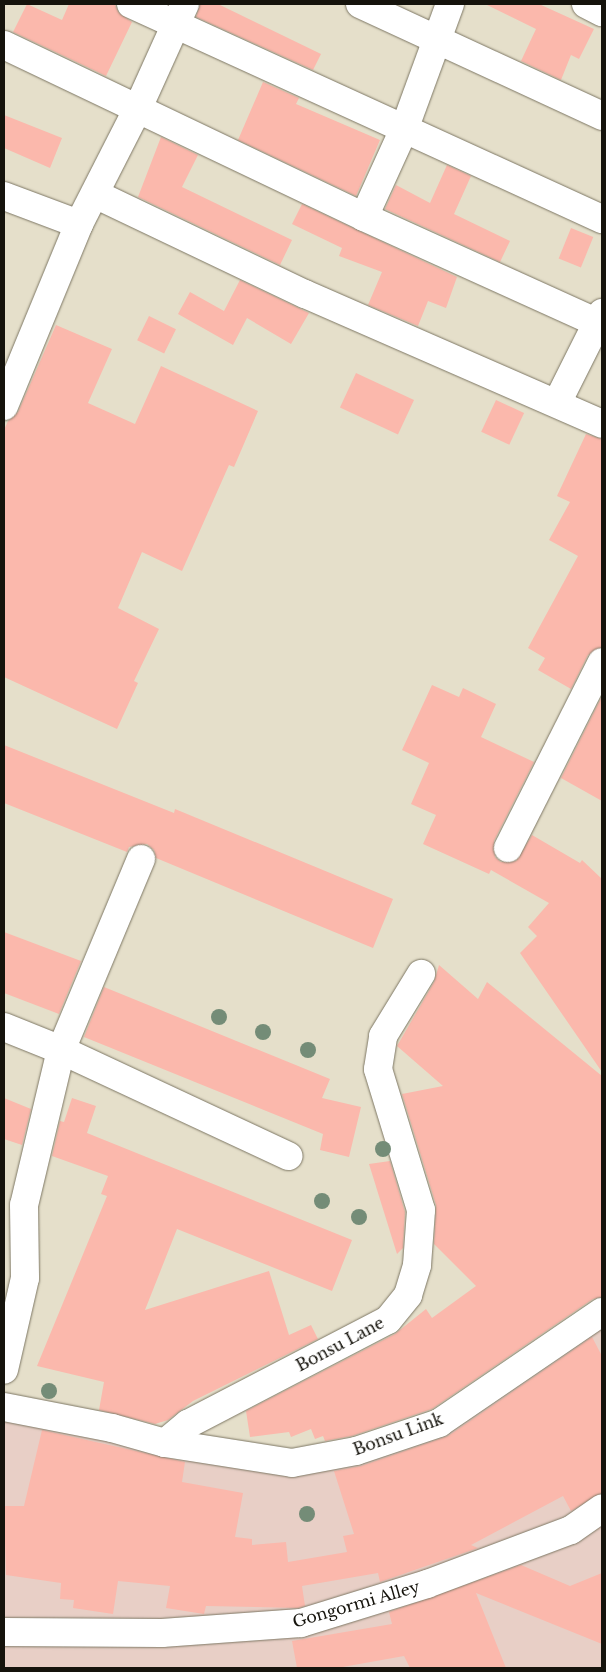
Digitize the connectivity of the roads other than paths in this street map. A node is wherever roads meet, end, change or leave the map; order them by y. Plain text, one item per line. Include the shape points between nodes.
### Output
1 (131, 4) edge
2 (360, 4) edge
3 (450, 4) edge
4 (586, 4) edge
5 (602, 12) edge
6 (180, 14) edge
7 (436, 38) junction
8 (4, 45) edge
9 (138, 108) junction
10 (602, 116) edge
11 (405, 127) junction
12 (95, 194) junction
13 (4, 196) edge
14 (364, 217) junction
15 (602, 219) edge
16 (78, 224) junction
17 (601, 320) edge
18 (557, 403) junction
19 (4, 406) edge
20 (602, 424) edge
21 (602, 662) edge
22 (508, 848) dead end
23 (141, 859) dead end
24 (421, 974) dead end
25 (4, 1027) edge
26 (61, 1050) junction
27 (288, 1156) dead end
28 (14, 1201) edge
29 (600, 1319) edge
30 (6, 1353) edge
31 (4, 1407) edge
32 (165, 1443) junction
33 (602, 1508) edge
34 (4, 1632) edge

1 - 6 street
2 - 7 street
3 - 7 street
4 - 5 street
6 - 9 street
6 - 11 street
7 - 10 street
7 - 11 street
8 - 9 street
9 - 12 street
9 - 14 street
11 - 14 street
11 - 15 street
12 - 16 street
12 - 18 street via 305,294
13 - 16 street
14 - 17 street
16 - 19 street
17 - 18 street
18 - 20 street
21 - 22 street
23 - 26 street
24 - 32 street, Bonsu Lane via 383,1036 378,1069 421,1210 417,1265 408,1295 388,1320 188,1424
25 - 26 street
26 - 27 street
26 - 28 street
28 - 30 street via 24,1278
29 - 32 street, Bonsu Link via 439,1422 356,1451 292,1463
31 - 32 street via 112,1428
33 - 34 street, Gongormi Alley via 571,1530 427,1584 301,1623 162,1633

